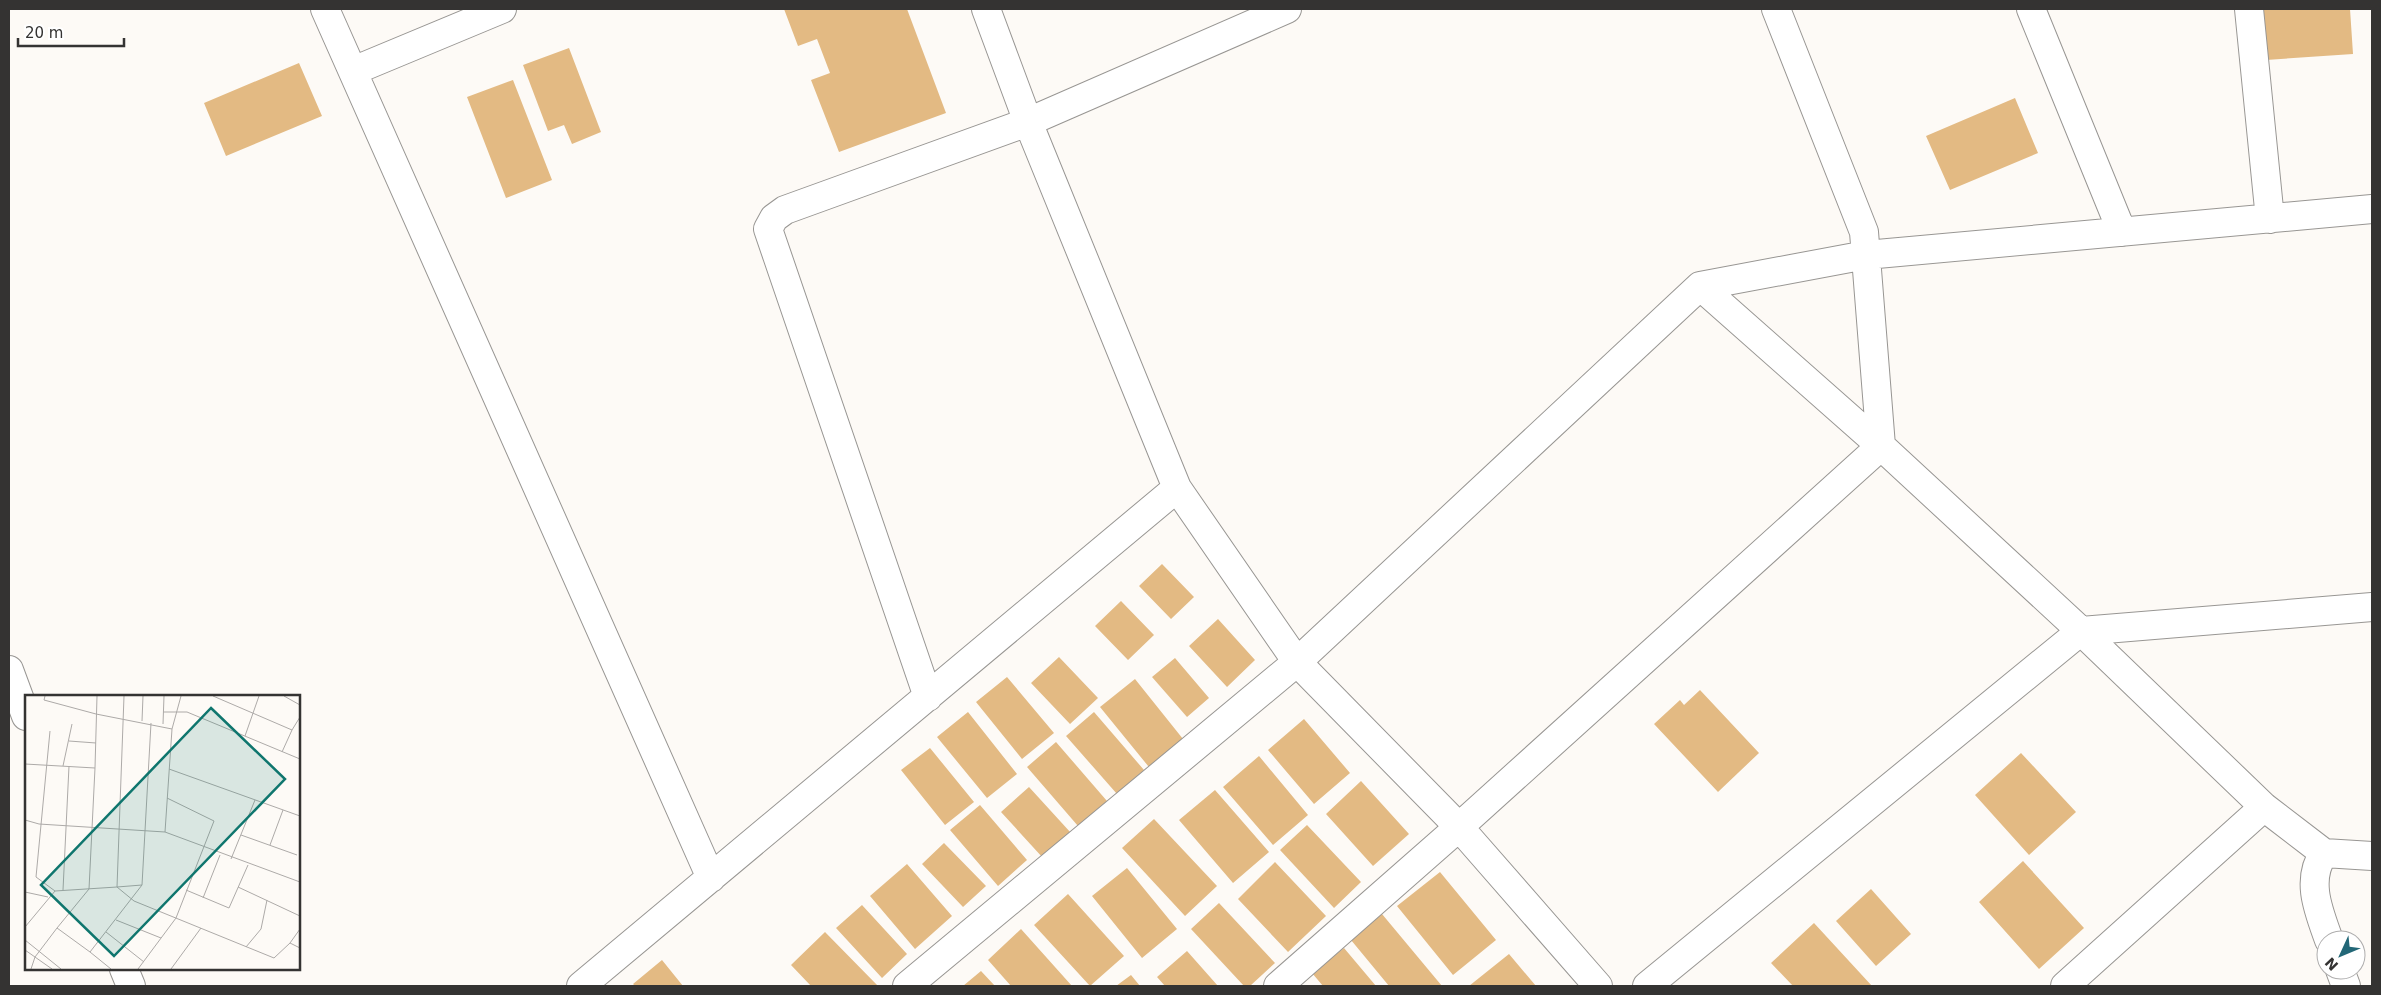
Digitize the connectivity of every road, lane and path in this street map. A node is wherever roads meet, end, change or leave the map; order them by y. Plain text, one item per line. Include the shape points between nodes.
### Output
1 (325, 9) edge
2 (502, 9) edge
3 (986, 9) edge
4 (1288, 9) edge
5 (1776, 9) edge
6 (2031, 9) edge
7 (2250, 9) edge
8 (353, 71) junction
9 (1028, 122) junction
10 (2372, 209) edge
11 (2270, 218) junction
12 (2122, 232) junction
13 (1866, 255) junction
14 (1700, 286) junction
15 (1881, 446) junction
16 (1177, 488) junction
17 (2372, 606) edge
18 (2081, 631) junction
19 (1297, 662) junction
20 (9, 670) edge
21 (928, 697) junction
22 (25, 713) edge
23 (2264, 807) junction
24 (1459, 827) junction
25 (2324, 854) junction
26 (2372, 856) edge
27 (712, 878) junction
28 (2325, 930) edge
29 (124, 970) edge
30 (131, 986) edge
31 (581, 986) edge
32 (907, 986) edge
33 (1278, 986) edge
34 (1598, 986) edge
35 (1646, 986) edge
36 (2065, 986) edge

1 - 8 street
2 - 8 street
3 - 9 street
4 - 9 street
5 - 13 street via 1864,232
6 - 12 street
7 - 11 street
8 - 27 street
9 - 16 street
9 - 21 street via 785,210 774,218 768,229
10 - 11 street
11 - 12 street
12 - 13 street
13 - 14 street
13 - 15 street
14 - 15 street
14 - 19 street
15 - 18 street
15 - 24 street
16 - 19 street
16 - 21 street
17 - 18 street
18 - 23 street
18 - 35 street
19 - 24 street
19 - 32 street
20 - 22 street
21 - 27 street
23 - 25 street
23 - 36 street
24 - 33 street
24 - 34 street
25 - 26 street
25 - 28 street via 2317,864 2314,884 2317,908
27 - 31 street
29 - 30 street

